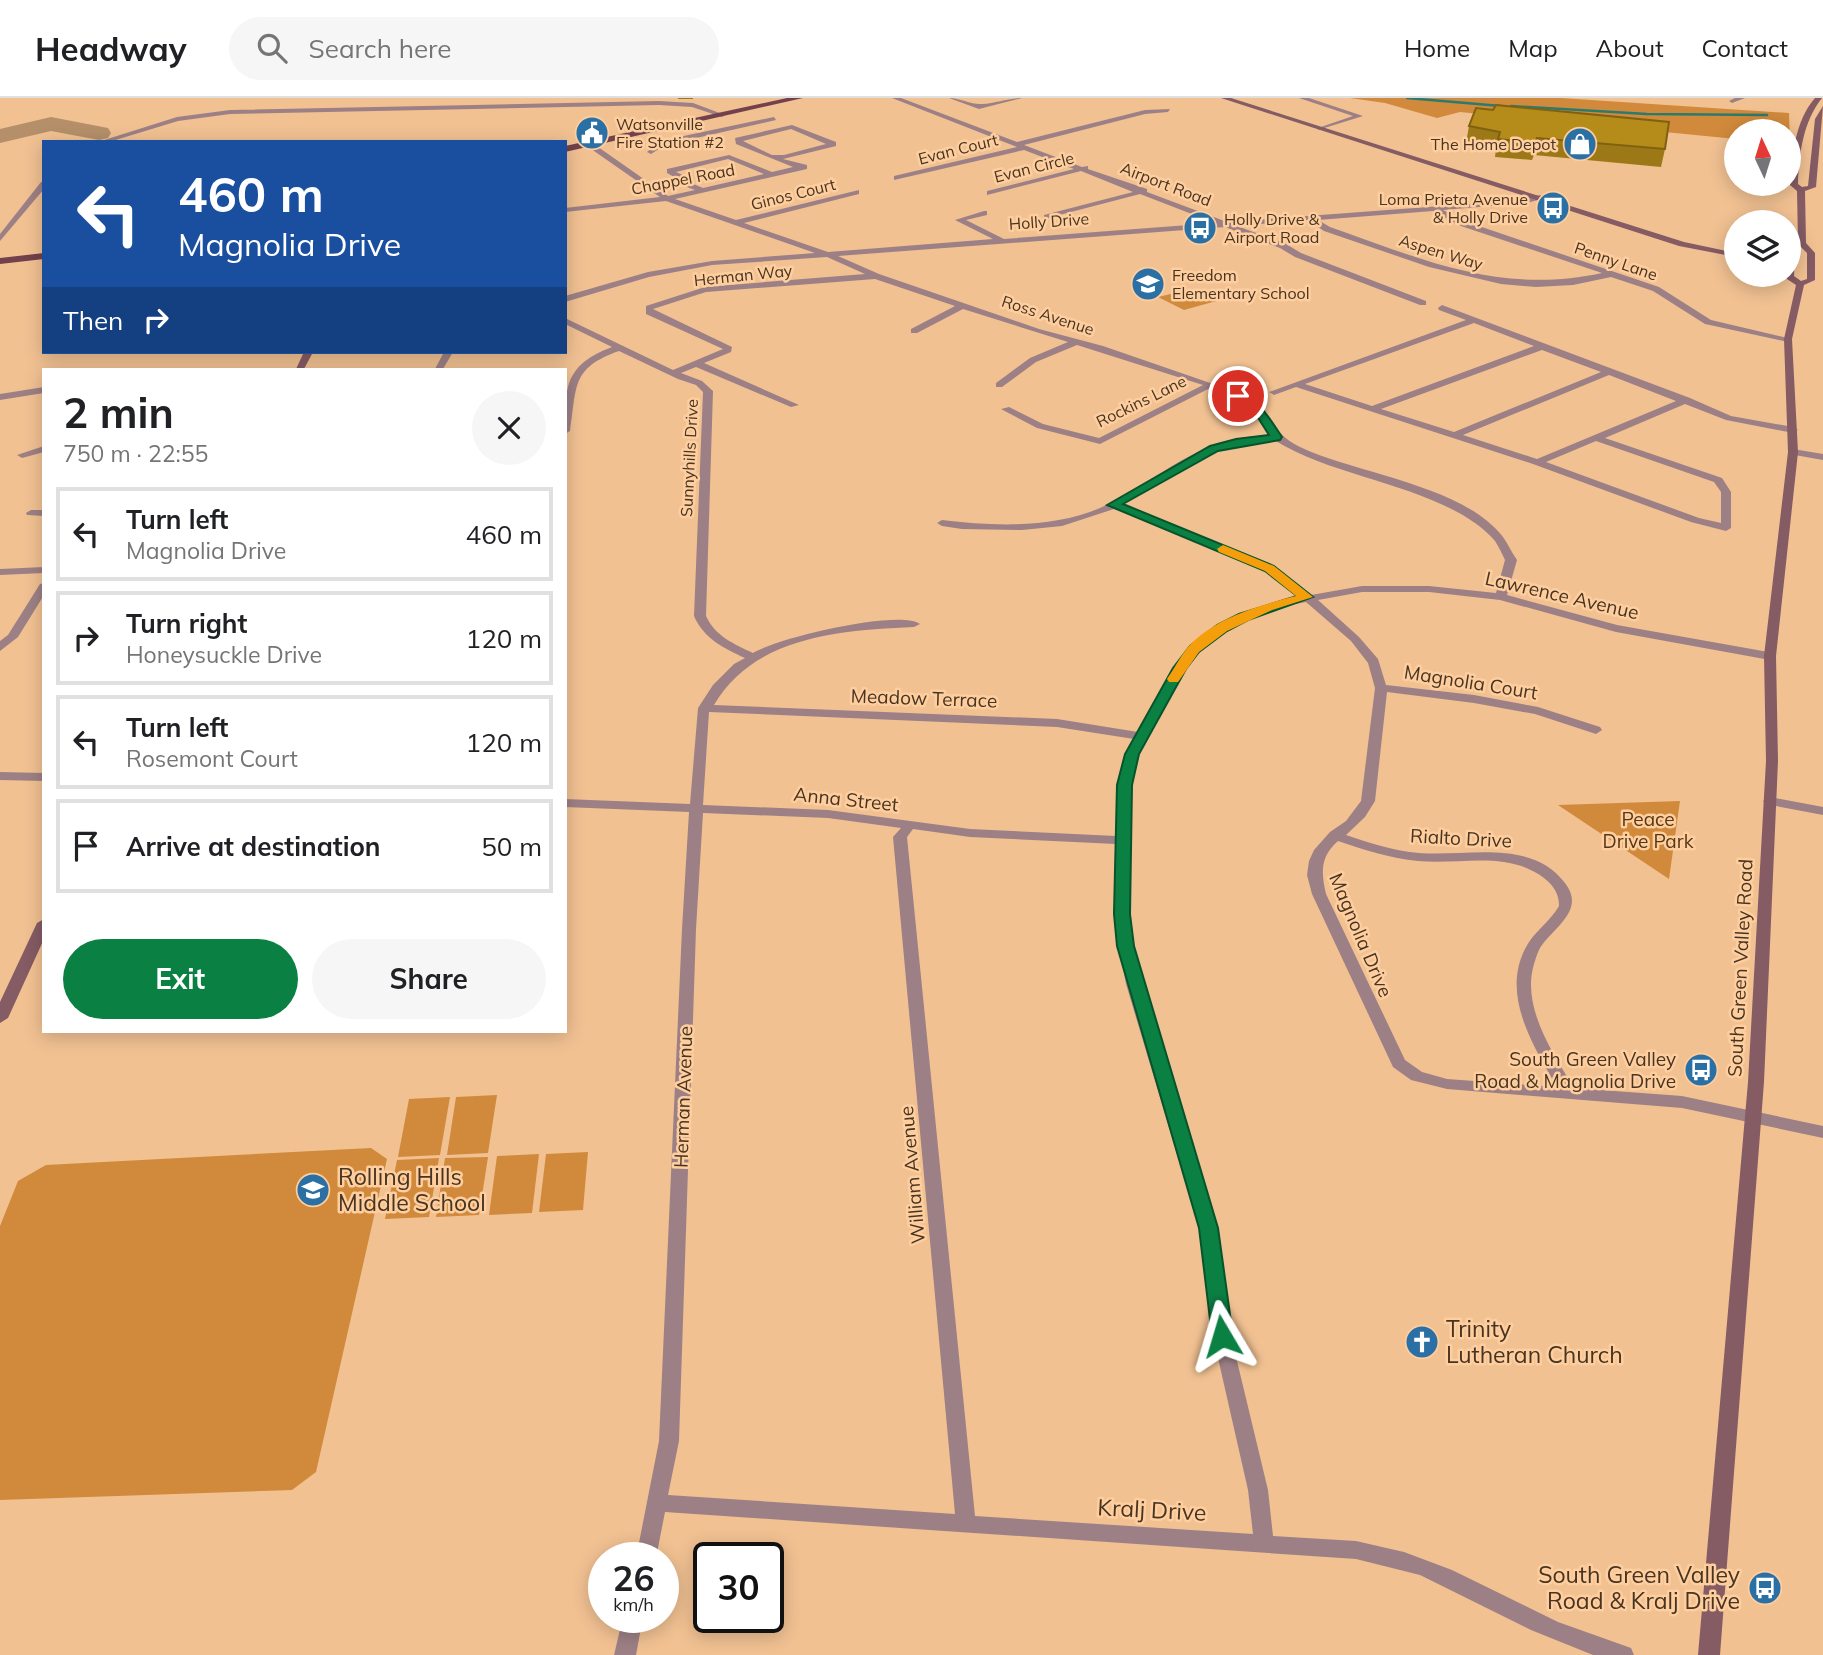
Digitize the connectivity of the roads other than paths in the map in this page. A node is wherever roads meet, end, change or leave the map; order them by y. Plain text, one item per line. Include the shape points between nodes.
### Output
1 (799, 98) edge
2 (895, 98) edge
3 (952, 98) edge
4 (1019, 98) edge
5 (1224, 98) edge
6 (1302, 98) edge
7 (1742, 98) edge
8 (1819, 98) edge
9 (1732, 101) dead end
10 (1823, 108) edge
11 (1168, 110) dead end
12 (722, 115) junction
13 (774, 119) dead end
14 (685, 123) junction
15 (745, 125) junction
16 (1320, 129) junction
17 (709, 133) junction
18 (764, 133) junction
19 (1801, 134) edge
20 (108, 140) edge
21 (588, 144) junction
22 (1023, 146) junction
23 (567, 149) edge
24 (652, 152) dead end
25 (773, 157) junction
26 (1085, 169) junction
27 (772, 175) junction
28 (897, 178) dead end
29 (42, 186) edge
30 (1801, 190) joint
31 (704, 191) junction
32 (1144, 191) junction
33 (856, 192) dead end
34 (990, 193) dead end
35 (1538, 197) junction
36 (667, 199) junction
37 (1433, 208) junction
38 (567, 211) edge
39 (985, 213) dead end
40 (1047, 217) dead end
41 (1310, 218) junction
42 (736, 222) junction
43 (1228, 224) junction
44 (0, 239) edge
45 (1003, 241) junction
46 (1802, 243) joint
47 (1724, 253) edge
48 (827, 254) junction
49 (42, 256) edge
50 (0, 261) edge
51 (1801, 267) edge
52 (1811, 268) junction
53 (1823, 270) edge
54 (1612, 274) junction
55 (876, 276) junction
56 (1823, 277) edge
57 (1801, 280) edge
58 (1806, 282) junction
59 (567, 298) edge
60 (1423, 303) dead end
61 (964, 305) junction
62 (1442, 308) dead end
63 (1475, 320) junction
64 (567, 322) edge
65 (914, 331) dead end
66 (1788, 339) junction
67 (1076, 342) junction
68 (1544, 346) junction
69 (620, 347) junction
70 (697, 364) junction
71 (1611, 371) junction
72 (673, 373) junction
73 (1295, 384) junction
74 (999, 385) dead end
75 (1210, 385) joint
76 (42, 390) edge
77 (1226, 391) dead end
78 (1274, 393) dead end
79 (0, 397) edge
80 (1687, 400) junction
81 (794, 405) dead end
82 (1374, 408) junction
83 (1006, 409) dead end
84 (567, 422) edge
85 (1793, 430) junction
86 (1455, 435) junction
87 (1276, 437) junction
88 (1595, 438) junction
89 (42, 450) edge
90 (1793, 452) junction
91 (22, 455) dead end
92 (1823, 457) edge
93 (1537, 462) junction
94 (1113, 505) junction
95 (31, 513) dead end
96 (42, 513) edge
97 (942, 523) dead end
98 (42, 570) edge
99 (0, 572) edge
100 (42, 589) edge
101 (1306, 597) junction
102 (1501, 597) junction
103 (914, 624) dead end
104 (0, 647) edge
105 (1770, 656) junction
106 (754, 657) junction
107 (1381, 688) junction
108 (704, 708) junction
109 (1596, 730) dead end
110 (1142, 736) junction
111 (0, 776) edge
112 (42, 777) edge
113 (1770, 801) junction
114 (567, 803) edge
115 (698, 808) junction
116 (1823, 811) edge
117 (910, 825) junction
118 (1335, 835) junction
119 (1123, 840) junction
120 (42, 927) edge
121 (0, 1018) edge
122 (1568, 1092) junction
123 (1751, 1115) junction
124 (1823, 1132) edge
125 (656, 1503) junction
126 (966, 1524) junction
127 (649, 1542) edge
128 (1264, 1542) junction
129 (630, 1633) edge
130 (625, 1655) edge
131 (1623, 1655) edge
132 (1709, 1655) edge

1 - 12 main road
2 - 22 street, Airport Road
3 - 4 street via 979,107
5 - 16 main road
6 - 16 street via 1360,116
7 - 9 street
8 - 19 main road, South Green Valley Road
10 - 30 main road, South Green Valley Road via 1812,187
11 - 22 street, Evan Court
12 - 14 main road
12 - 20 street via 693,105 659,103 230,112 177,120
13 - 15 street
14 - 17 street
14 - 21 main road
15 - 17 street
15 - 18 street
16 - 35 main road
17 - 24 street via 663,143
18 - 25 street via 738,141
18 - 25 street via 796,128 833,144 785,158
21 - 23 main road
21 - 36 street
22 - 26 street, Airport Road
22 - 28 street, Evan Court
25 - 27 street, Chappel Road via 804,167
26 - 32 street, Airport Road
26 - 34 street, Evan Circle
27 - 31 street, Chappel Road
27 - 31 street via 726,157 670,171
29 - 44 street
30 - 46 main road, South Green Valley Road
31 - 36 street, Chappel Road
32 - 40 street
32 - 43 street, Airport Road
33 - 42 street, Ginos Court
35 - 37 street, Holly Drive
35 - 47 main road via 1682,244
36 - 38 street, Chappel Road
36 - 42 street
37 - 41 street, Holly Drive
37 - 54 street, Penny Lane via 1457,222
39 - 45 street via 959,220
41 - 43 street, Holly Drive
41 - 54 street, Aspen Way via 1327,229 1470,278 1531,283
42 - 48 street
43 - 45 street, Holly Drive
43 - 60 street, Airport Road
45 - 48 street, Holly Drive
46 - 52 main road, South Green Valley Road via 1811,253
48 - 55 street
48 - 59 street, Holly Drive via 679,268
49 - 50 main road
51 - 52 main road
52 - 53 main road
52 - 58 main road, South Green Valley Road
54 - 66 street, Penny Lane via 1661,291 1708,322
55 - 61 street, Ross Avenue
55 - 70 street, Herman Way via 705,290 649,308 649,312 727,347
56 - 58 main road
57 - 58 main road
58 - 66 main road, South Green Valley Road
61 - 65 street
61 - 67 street, Ross Avenue
62 - 63 street
63 - 68 street
63 - 73 street
64 - 69 street, Sunnyhills Drive
66 - 85 main road, South Green Valley Road
67 - 74 street via 1033,360
67 - 75 street, Ross Avenue
68 - 71 street
68 - 82 street
69 - 72 street, Sunnyhills Drive
69 - 84 street via 590,358 579,368
70 - 72 street, Herman Way
70 - 81 street
71 - 80 street
71 - 86 street
72 - 106 street, Sunnyhills Drive via 699,383 708,393 700,616 713,635
73 - 78 street
73 - 82 street
75 - 83 street, Rockins Lane via 1100,441 1040,426
76 - 79 street
77 - 87 street via 1254,406
80 - 85 street via 1729,418
80 - 88 street
82 - 86 street
85 - 90 main road, South Green Valley Road
86 - 93 street
87 - 94 street via 1214,449
87 - 102 street via 1322,460 1446,502 1481,520 1498,536 1511,560
88 - 93 street
88 - 93 street via 1718,480 1726,492 1726,528
89 - 91 street
90 - 92 street
90 - 105 main road, South Green Valley Road
94 - 97 street via 1039,526
94 - 101 street, Magnolia Drive via 1270,568
95 - 96 street
98 - 99 street
100 - 104 street via 12,637
101 - 102 street, Lawrence Avenue via 1385,588
101 - 107 street, Magnolia Drive via 1374,662
101 - 110 street, Lawrence Avenue via 1255,612 1202,642 1180,668
102 - 105 street, Lawrence Avenue via 1616,628
103 - 106 street, Herman Avenue via 825,631
105 - 113 main road, South Green Valley Road
106 - 108 street, Herman Avenue via 723,681
107 - 109 street, Magnolia Court via 1487,701
107 - 118 street, Magnolia Drive via 1368,801 1360,816
108 - 110 street, Meadow Terrace via 1057,723
108 - 115 street, Herman Avenue via 699,722
110 - 119 street, Lawrence Avenue via 1126,773
111 - 112 street
113 - 116 street
113 - 123 main road, South Green Valley Road
114 - 115 street, Anna Street
115 - 117 street, Anna Street via 828,814
115 - 125 street, Herman Avenue via 670,1429
117 - 119 street, Anna Street via 970,833
117 - 126 street, William Avenue via 900,837
118 - 122 street, Magnolia Drive via 1316,859 1313,875 1399,1063 1417,1076 1447,1084
118 - 122 street, Rialto Drive via 1420,858 1482,855 1513,859 1537,867 1560,886 1566,906 1534,946 1525,969 1524,991 1531,1021
119 - 128 street, Lawrence Avenue via 1122,914 1128,962 1208,1228 1222,1336 1258,1490
120 - 121 main road
122 - 123 street, Magnolia Drive via 1682,1102
123 - 124 street, Magnolia Drive
123 - 132 main road, South Green Valley Road
125 - 126 street, Kralj Drive
125 - 127 street, Herman Avenue
126 - 128 street, Kralj Drive
128 - 131 street, Kralj Drive via 1408,1560 1467,1584 1555,1631
129 - 130 street

